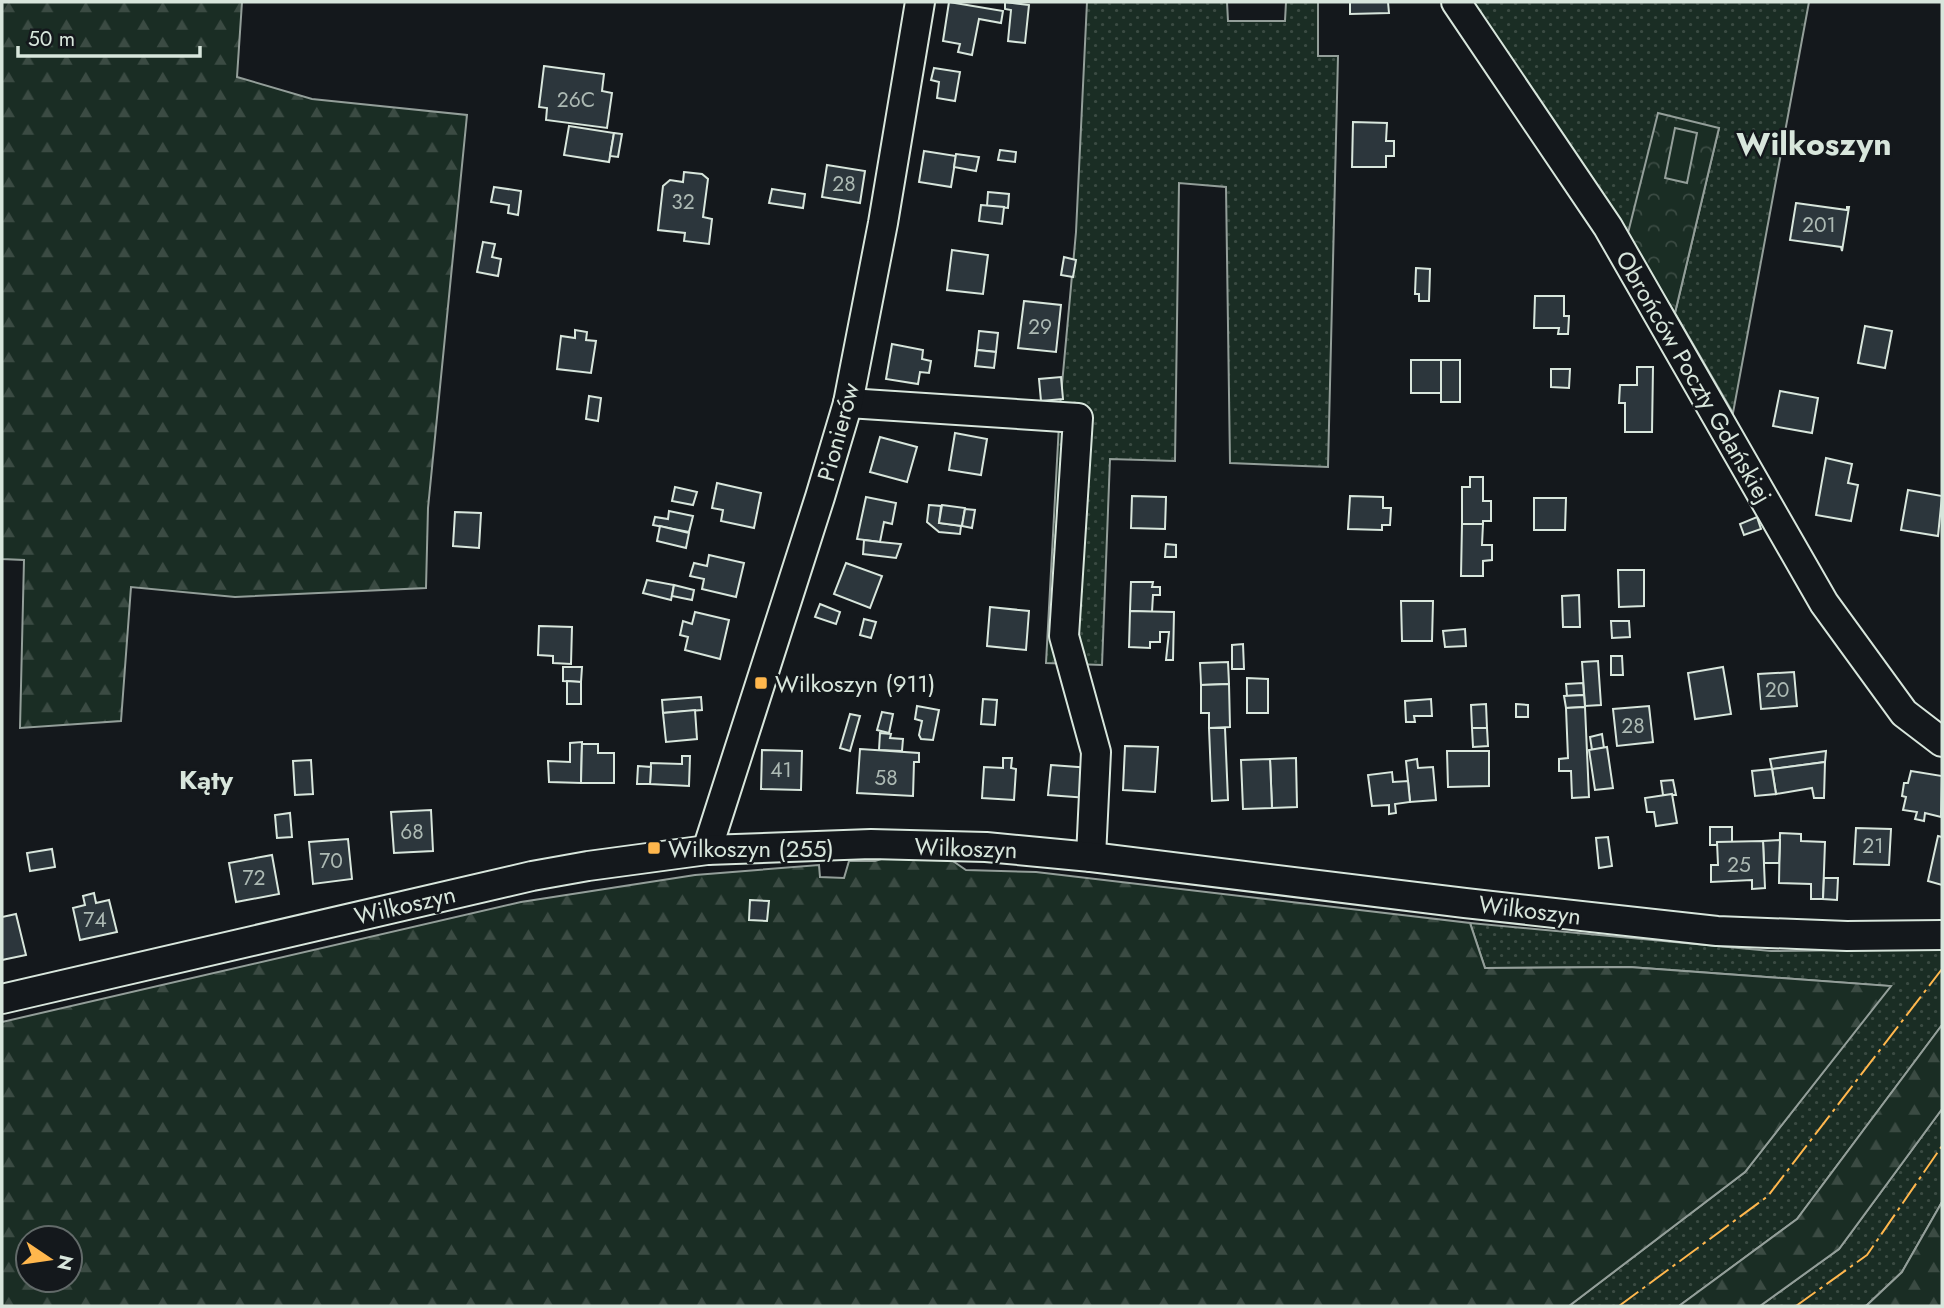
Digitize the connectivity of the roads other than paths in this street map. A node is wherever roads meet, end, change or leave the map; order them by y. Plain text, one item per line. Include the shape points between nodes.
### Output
1 (920, 2) edge
2 (1456, 2) edge
3 (848, 403) junction
4 (1942, 743) edge
5 (707, 850) junction
6 (1090, 856) junction
7 (1942, 935) edge
8 (2, 999) edge

1 - 3 street, Pionierów
2 - 4 street, Obrońców Poczty Gdańskiej via 1608,227 1824,603 1904,713
3 - 5 street, Pionierów
3 - 6 street via 1078,418 1064,636 1096,752
5 - 6 street, Wilkoszyn via 883,845
5 - 8 street, Wilkoszyn via 475,888
6 - 7 street, Wilkoszyn via 1717,931

